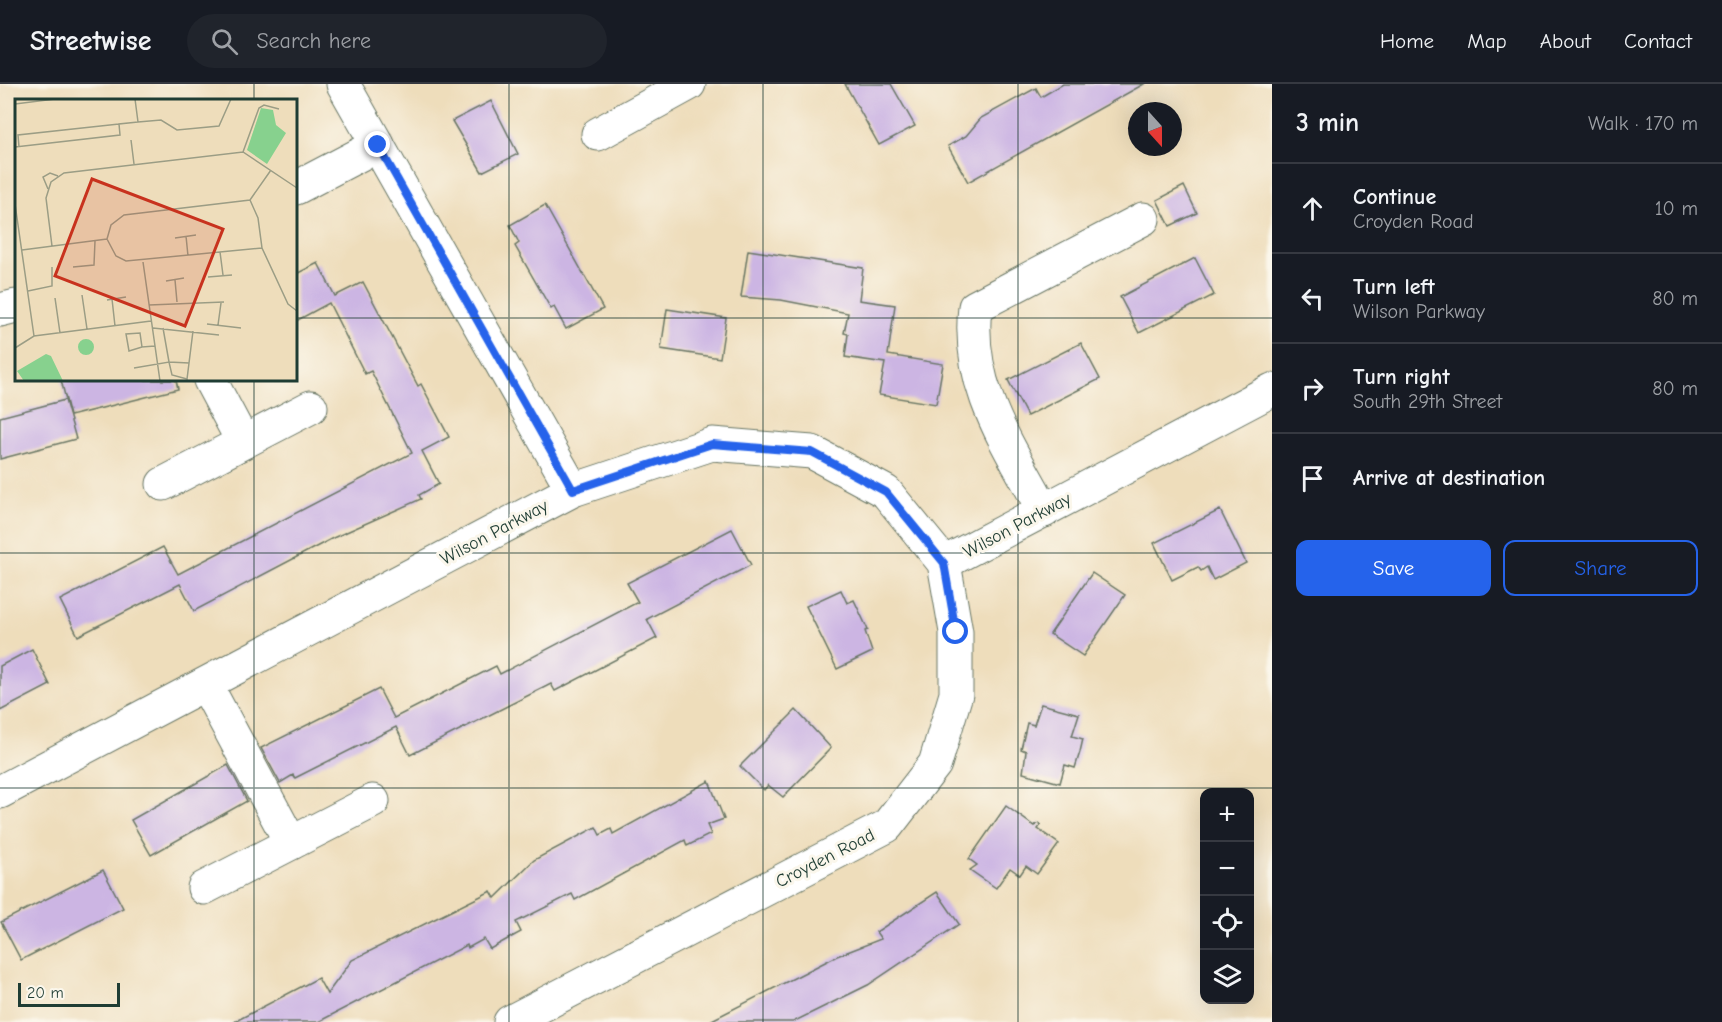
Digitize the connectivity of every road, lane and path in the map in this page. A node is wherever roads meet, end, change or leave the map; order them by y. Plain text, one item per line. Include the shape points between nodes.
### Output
1 (343, 84) edge
2 (689, 84) edge
3 (598, 134) dead end
4 (378, 145) junction
5 (297, 187) edge
6 (1143, 219) dead end
7 (15, 306) edge
8 (0, 310) edge
9 (211, 381) edge
10 (1272, 390) edge
11 (311, 406) dead end
12 (243, 442) junction
13 (163, 484) dead end
14 (573, 490) junction
15 (1044, 511) junction
16 (944, 563) junction
17 (206, 685) junction
18 (0, 792) edge
19 (373, 801) dead end
20 (291, 843) junction
21 (204, 888) dead end
22 (510, 1022) edge

1 - 4 street
2 - 3 street
4 - 5 street
4 - 14 street
6 - 15 street via 975,307 972,332 978,378 988,405
7 - 8 street
9 - 12 street
10 - 15 street, Wilson Parkway
11 - 12 street
12 - 13 street
14 - 16 street, Wilson Parkway via 712,444 812,452 886,492
14 - 17 street, Wilson Parkway
15 - 16 street, Wilson Parkway
16 - 22 street, Croyden Road via 956,632 956,694 935,764 887,826
17 - 18 street, Wilson Parkway
17 - 20 street
19 - 20 street
20 - 21 street

